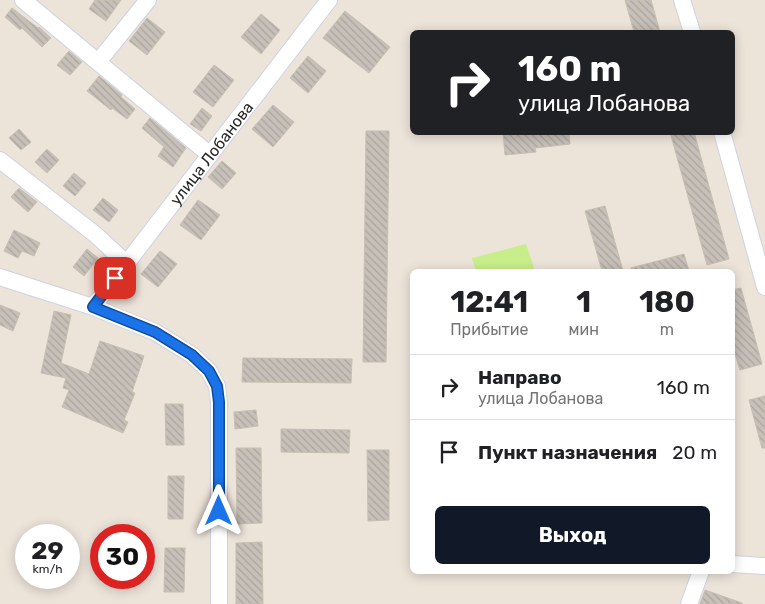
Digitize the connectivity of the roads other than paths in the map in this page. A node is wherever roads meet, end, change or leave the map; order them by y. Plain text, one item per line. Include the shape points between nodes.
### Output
1 (24, 0) edge
2 (148, 0) edge
3 (329, 0) edge
4 (682, 0) edge
5 (691, 30) edge
6 (98, 62) junction
7 (723, 135) edge
8 (210, 155) junction
9 (0, 160) edge
10 (126, 263) junction
11 (0, 277) edge
12 (765, 287) edge
13 (93, 307) junction
14 (735, 564) edge
15 (765, 566) edge
16 (700, 574) edge
17 (219, 604) edge
18 (689, 604) edge

1 - 6 street
2 - 6 street
3 - 8 street, улица Лобанова
4 - 5 street
6 - 8 street
7 - 12 street
8 - 10 street, улица Лобанова
9 - 10 street via 96,235
10 - 13 street, улица Лобанова
11 - 13 street
13 - 17 street via 155,332 192,355 209,371 217,386
14 - 15 street
16 - 18 street

